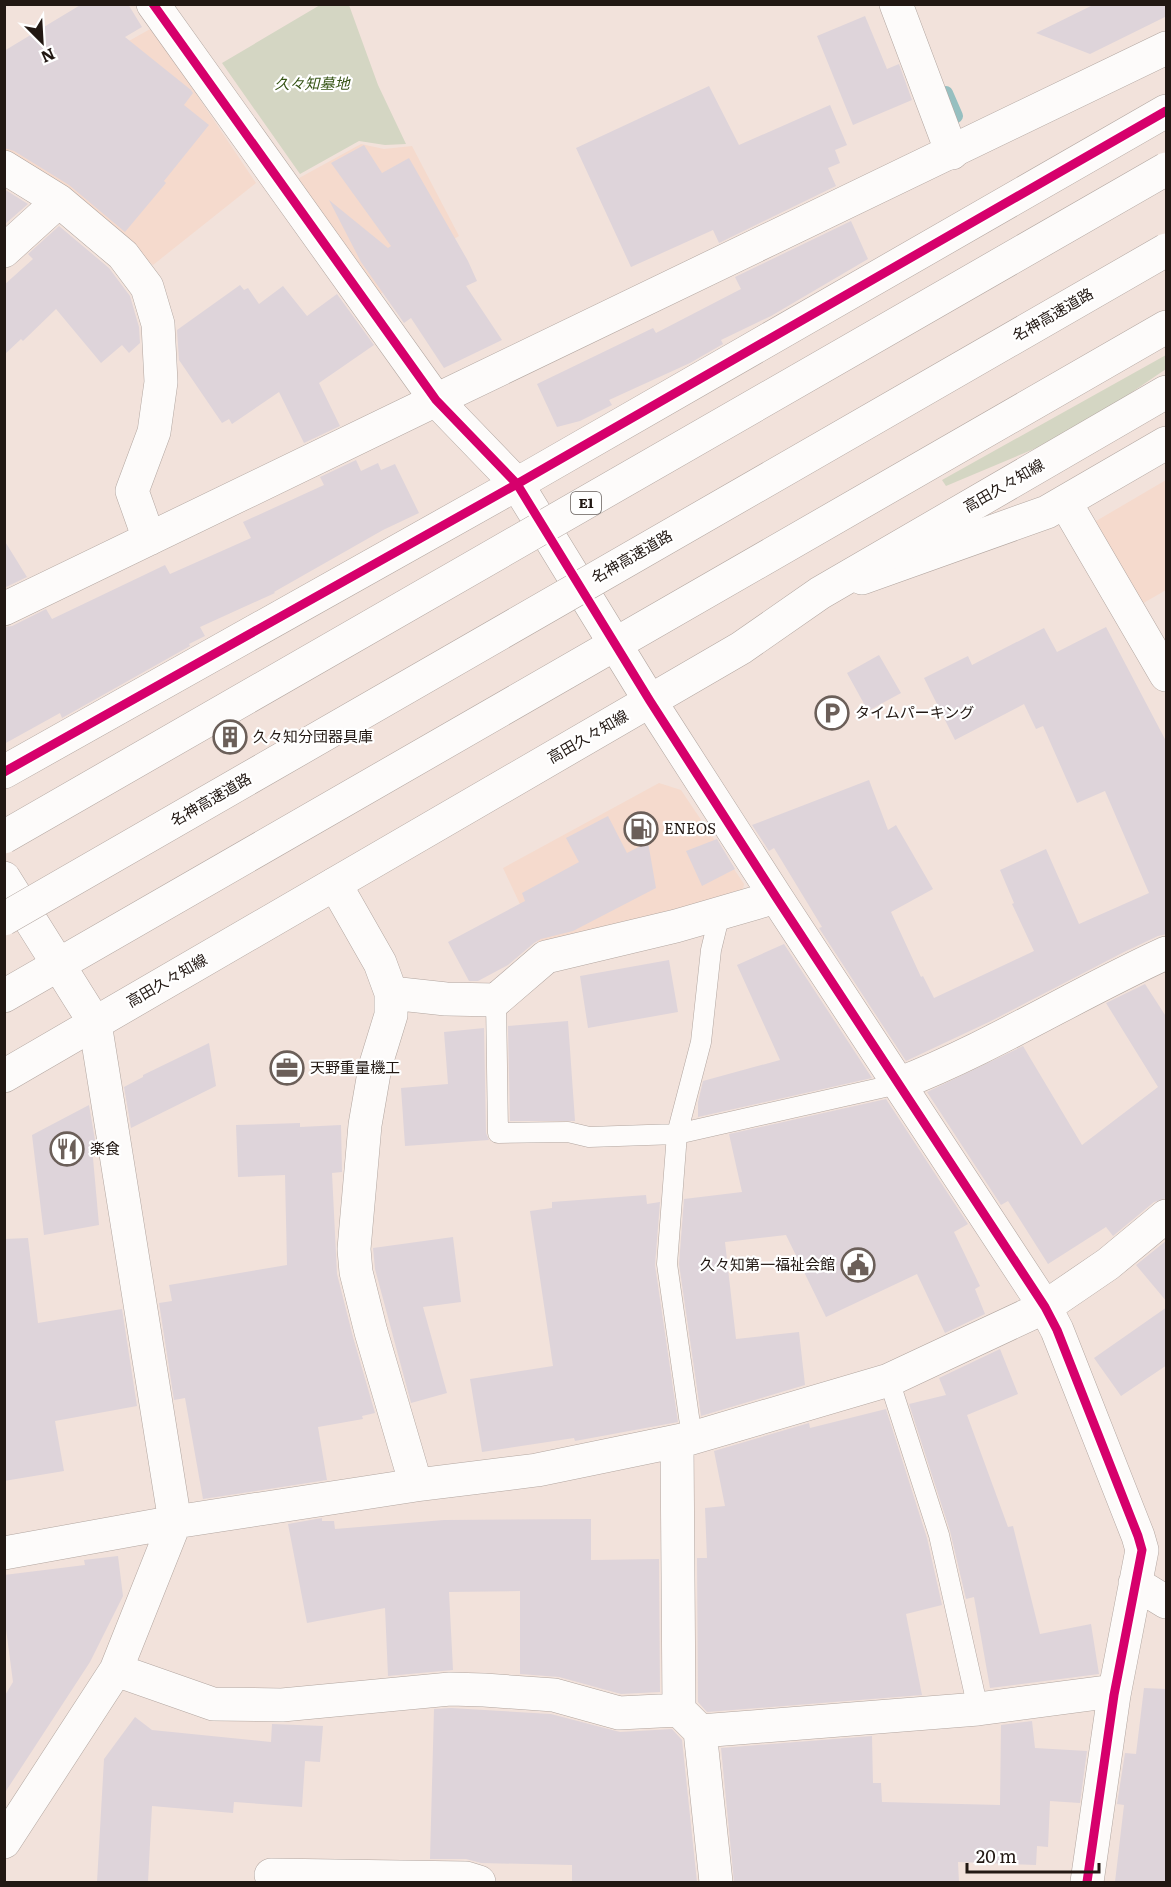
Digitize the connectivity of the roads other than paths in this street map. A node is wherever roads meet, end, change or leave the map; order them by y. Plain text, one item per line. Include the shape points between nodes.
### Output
1 (153, 4) edge
2 (896, 4) edge
3 (1167, 48) edge
4 (1167, 111) edge
5 (952, 153) junction
6 (4, 167) edge
7 (1167, 169) edge
8 (59, 201) junction
9 (1167, 250) edge
10 (4, 251) edge
11 (1167, 327) edge
12 (1167, 392) edge
13 (436, 400) junction
14 (1167, 443) edge
15 (517, 484) junction
16 (1065, 502) junction
17 (150, 539) junction
18 (820, 593) junction
19 (4, 609) edge
20 (614, 644) junction
21 (1167, 675) edge
22 (650, 701) junction
23 (4, 772) edge
24 (4, 837) edge
25 (4, 878) edge
26 (335, 884) junction
27 (776, 897) junction
28 (720, 913) junction
29 (4, 919) edge
30 (1167, 953) edge
31 (57, 965) junction
32 (391, 993) junction
33 (4, 996) edge
34 (496, 1000) junction
35 (95, 1023) junction
36 (4, 1076) edge
37 (898, 1084) junction
38 (677, 1134) junction
39 (1167, 1216) edge
40 (1045, 1307) junction
41 (889, 1380) junction
42 (684, 1440) junction
43 (416, 1485) junction
44 (175, 1522) junction
45 (4, 1553) edge
46 (1135, 1583) junction
47 (1167, 1602) edge
48 (116, 1670) junction
49 (1114, 1691) junction
50 (978, 1709) junction
51 (690, 1720) junction
52 (4, 1842) edge
53 (271, 1875) dead end
54 (479, 1882) edge
55 (716, 1882) edge
56 (1087, 1882) edge

1 - 13 main road
2 - 5 main road
3 - 5 main road
4 - 15 main road
5 - 13 main road
6 - 8 main road
7 - 24 main road, E1, bridge
8 - 10 main road
8 - 17 main road via 123,255 147,287 158,324 161,382 154,432 132,491
9 - 29 main road, 名神高速道路, bridge
11 - 20 main road
12 - 18 main road, 高田久々知線
13 - 15 main road
13 - 17 main road
14 - 16 main road
15 - 20 main road
15 - 23 main road
16 - 18 main road via 1047,512
16 - 21 main road
17 - 19 main road
18 - 22 main road, 高田久々知線 via 741,648
20 - 22 main road
20 - 31 main road
22 - 26 main road, 高田久々知線
22 - 27 main road
25 - 31 main road
26 - 32 main road via 380,963
26 - 35 main road, 高田久々知線
27 - 28 main road
27 - 37 main road
28 - 34 main road via 546,957
28 - 38 lane via 711,950 701,1041
30 - 37 main road via 942,1067
31 - 33 main road
31 - 35 main road
32 - 34 main road
32 - 43 main road via 391,1015 375,1067 365,1125 354,1250 371,1332
34 - 38 lane via 498,1133 568,1131 589,1137
35 - 36 main road, 高田久々知線
35 - 44 main road
37 - 38 lane
37 - 40 main road
38 - 42 lane via 667,1264
39 - 40 main road via 1108,1264
40 - 41 main road
40 - 46 main road via 1138,1536 1142,1550
41 - 42 main road
41 - 50 lane via 939,1535
42 - 43 main road via 537,1470
42 - 51 main road
43 - 44 main road
44 - 45 main road
44 - 48 main road
46 - 47 main road
46 - 49 main road
48 - 51 main road via 213,1704 282,1705 450,1689 484,1690 554,1695 619,1713
48 - 52 main road
49 - 50 main road
49 - 56 main road
50 - 51 main road
51 - 55 main road
53 - 54 main road via 465,1878

